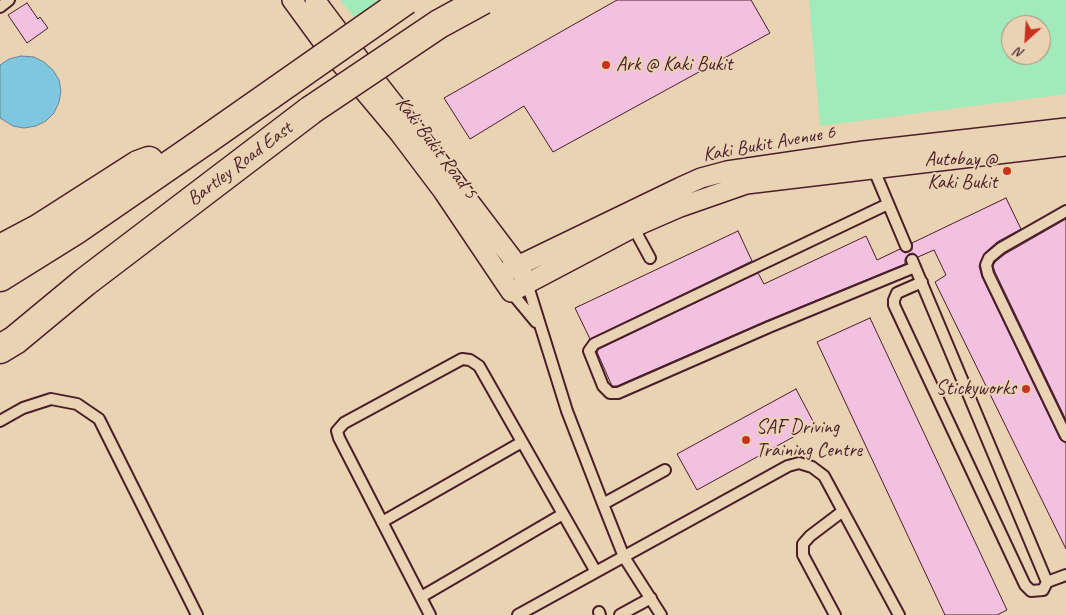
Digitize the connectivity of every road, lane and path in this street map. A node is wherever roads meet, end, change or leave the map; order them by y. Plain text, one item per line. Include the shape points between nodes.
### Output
1 (9, 0) edge
2 (292, 0) edge
3 (315, 0) edge
4 (406, 0) edge
5 (483, 0) edge
6 (0, 7) edge
7 (1066, 128) edge
8 (206, 140) junction
9 (1066, 146) edge
10 (864, 151) junction
11 (874, 170) junction
12 (888, 204) junction
13 (1066, 211) edge
14 (630, 221) junction
15 (906, 246) dead end
16 (0, 249) edge
17 (650, 258) dead end
18 (0, 277) edge
19 (514, 279) junction
20 (922, 282) junction
21 (47, 313) junction
22 (0, 326) edge
23 (539, 326) junction
24 (0, 349) edge
25 (0, 421) edge
26 (1066, 436) edge
27 (522, 442) junction
28 (665, 470) dead end
29 (603, 504) junction
30 (843, 511) junction
31 (563, 514) junction
32 (382, 522) junction
33 (624, 557) junction
34 (596, 572) junction
35 (1066, 575) edge
36 (1047, 582) junction
37 (421, 598) junction
38 (651, 598) junction
39 (535, 611) edge
40 (197, 615) edge
41 (430, 615) edge
42 (518, 615) edge
43 (620, 615) edge
44 (661, 615) edge
45 (835, 615) edge
46 (899, 615) edge

1 - 6 lane
2 - 19 street, Kaki Bukit Road 5
3 - 19 street, Kaki Bukit Road 5 via 453,180
4 - 8 highway, Bartley Road East, bridge
5 - 21 highway, Bartley Road East, bridge via 439,24 311,110
7 - 10 street, Kaki Bukit Avenue 6
8 - 16 highway via 138,165 38,229
8 - 18 highway, Bartley Road East via 78,229
9 - 11 street, Kaki Bukit Avenue 6
10 - 11 lane
10 - 14 street, Kaki Bukit Avenue 6 via 718,174 694,181
11 - 12 lane
11 - 14 street, Kaki Bukit Avenue 6 via 746,184
12 - 15 lane
12 - 20 lane via 594,344 589,351 604,386 610,393 618,393 914,264
13 - 26 lane via 1001,248 986,265
14 - 17 lane
14 - 19 street, Kaki Bukit Avenue 6
19 - 23 lane, Kaki Bukit Road 5
19 - 23 lane, Kaki Bukit Road 5
20 - 36 lane
20 - 36 lane via 897,293 894,305 1025,585 1031,591 1043,590
21 - 22 highway, Bartley Road East
21 - 24 highway
23 - 29 lane, Kaki Bukit Road 5
25 - 40 lane via 23,408 51,399 77,404 99,419
27 - 31 lane
27 - 32 lane
27 - 32 lane via 479,366 466,359 344,423 337,431 339,438
28 - 29 lane
29 - 33 lane, Kaki Bukit Road 5
30 - 33 lane via 824,476 799,463 788,466
30 - 45 lane via 803,544 803,555
30 - 46 lane
31 - 34 lane
31 - 37 lane
32 - 37 lane
33 - 34 lane
33 - 38 lane, Kaki Bukit Road 5
34 - 39 lane
35 - 36 lane
37 - 41 lane
38 - 43 lane
38 - 44 lane, Kaki Bukit Road 5
39 - 42 lane

